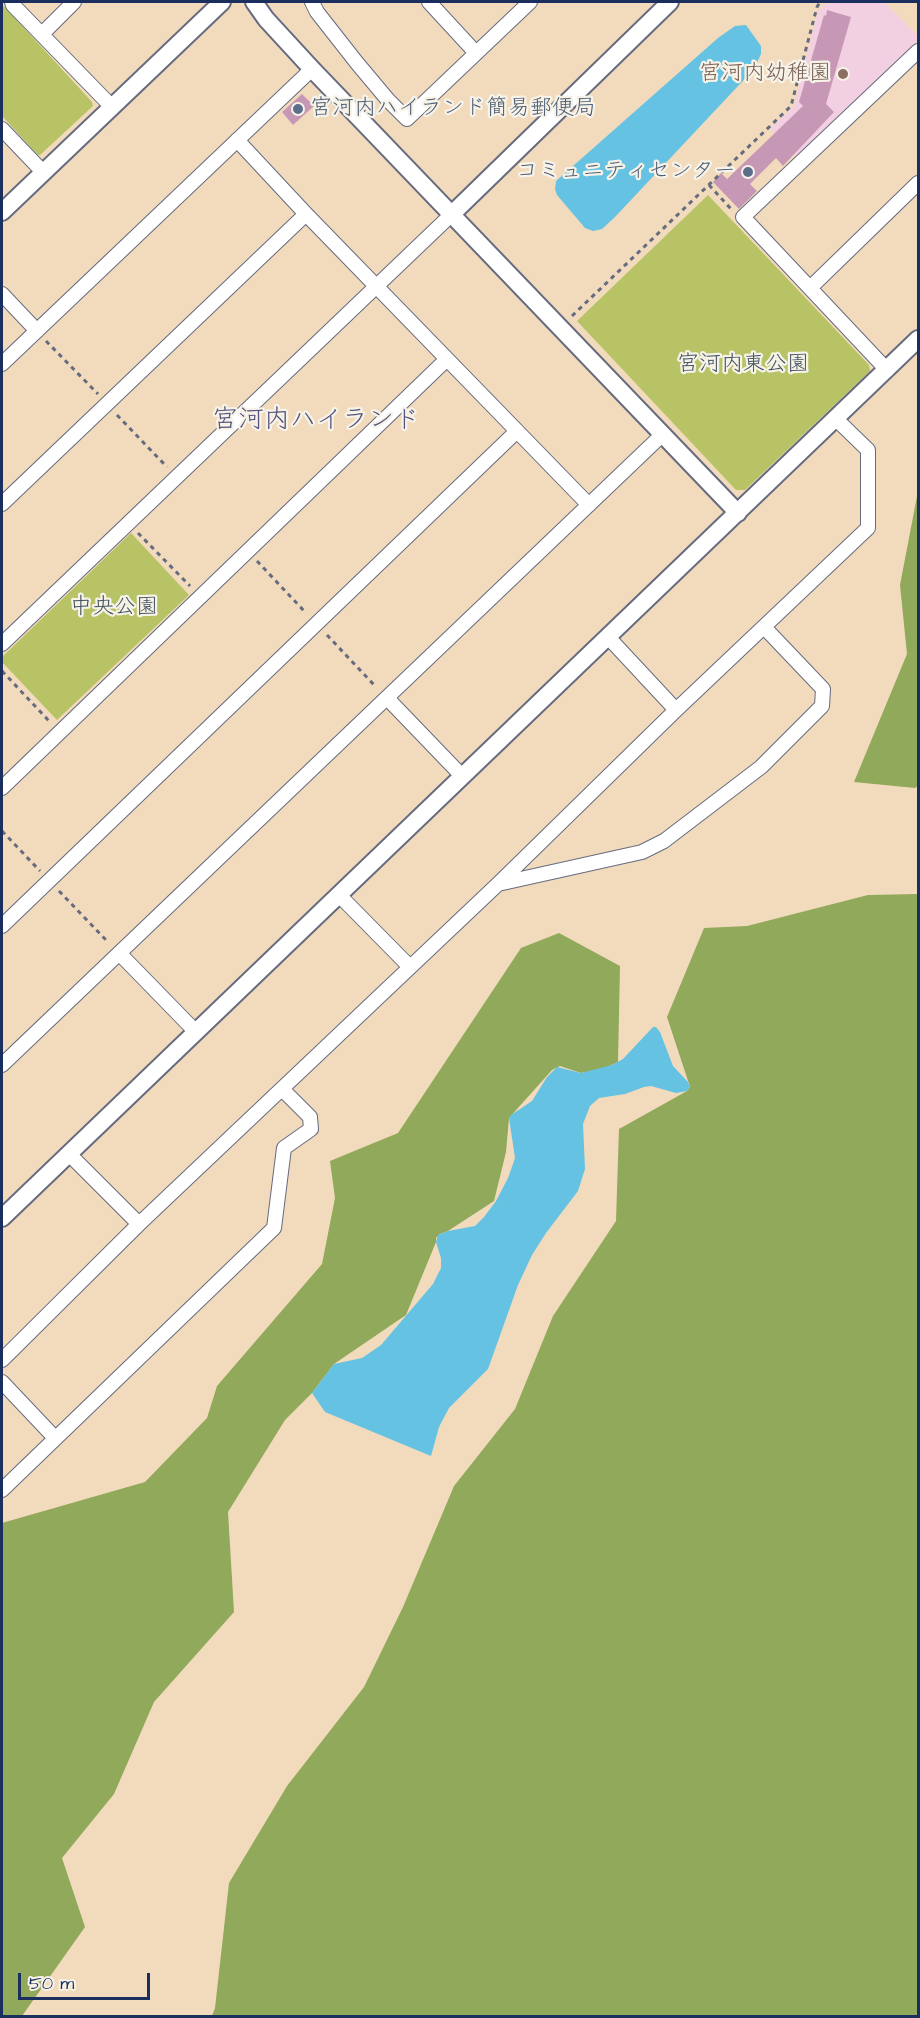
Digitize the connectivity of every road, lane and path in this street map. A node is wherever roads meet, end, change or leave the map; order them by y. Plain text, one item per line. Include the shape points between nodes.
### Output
1 (12, 2) edge
2 (74, 2) edge
3 (222, 2) edge
4 (254, 2) edge
5 (312, 2) edge
6 (429, 2) edge
7 (530, 2) edge
8 (670, 2) edge
9 (820, 2) edge
10 (42, 34) junction
11 (918, 51) edge
12 (476, 53) junction
13 (312, 69) junction
14 (112, 107) junction
15 (2, 129) edge
16 (237, 140) junction
17 (44, 172) junction
18 (918, 183) edge
19 (709, 185) junction
20 (2, 212) edge
21 (306, 214) junction
22 (452, 214) junction
23 (743, 217) junction
24 (376, 286) junction
25 (810, 288) junction
26 (2, 294) edge
27 (560, 327) junction
28 (37, 331) junction
29 (918, 339) edge
30 (447, 359) junction
31 (2, 364) edge
32 (887, 370) junction
33 (101, 398) dead end
34 (114, 412) dead end
35 (836, 419) junction
36 (517, 431) junction
37 (663, 434) junction
38 (176, 477) junction
39 (2, 504) edge
40 (588, 505) junction
41 (738, 513) junction
42 (129, 523) junction
43 (200, 597) junction
44 (764, 627) junction
45 (608, 637) junction
46 (2, 644) edge
47 (2, 671) edge
48 (387, 698) junction
49 (676, 710) junction
50 (60, 732) junction
51 (462, 776) junction
52 (2, 788) edge
53 (498, 884) junction
54 (339, 895) junction
55 (2, 926) edge
56 (119, 953) junction
57 (410, 967) junction
58 (195, 1032) junction
59 (2, 1065) edge
60 (282, 1089) junction
61 (69, 1154) junction
62 (2, 1218) edge
63 (139, 1224) junction
64 (2, 1360) edge
65 (2, 1382) edge
66 (55, 1438) junction
67 (2, 1490) edge

1 - 10 street
2 - 10 street
3 - 14 street
4 - 13 street
5 - 12 street via 338,39 407,119
6 - 12 street
7 - 12 street
8 - 22 street
9 - 19 path via 791,106
10 - 14 street
11 - 23 street
13 - 16 street
13 - 22 street
14 - 17 street
15 - 17 street
16 - 21 street
16 - 28 street
17 - 20 street
18 - 25 street
19 - 23 path via 735,215
19 - 27 path
21 - 24 street
21 - 39 street
22 - 24 street
22 - 27 street
23 - 25 street
24 - 30 street
24 - 38 street
25 - 32 street
26 - 28 street
27 - 37 street
28 - 31 street
28 - 33 path
29 - 32 street
30 - 36 street
30 - 43 street
32 - 35 street
34 - 38 path
35 - 41 street
35 - 44 street via 867,450 868,528
36 - 40 street
36 - 55 street
37 - 40 street
37 - 41 street
38 - 42 street
40 - 48 street
41 - 45 street
42 - 43 path
42 - 46 street
43 - 50 street
44 - 49 street
44 - 53 street via 823,689 822,706 761,767 664,841 642,852
45 - 49 street
45 - 51 street
47 - 50 path
48 - 51 street
48 - 56 street
49 - 53 street
50 - 52 street
51 - 54 street
53 - 57 street
54 - 57 street
54 - 58 street
56 - 58 street
56 - 59 street
57 - 60 street
58 - 61 street
60 - 63 street
60 - 66 street via 310,1117 311,1129 284,1148 274,1228
61 - 62 street
61 - 63 street
63 - 64 street
65 - 66 street
66 - 67 street

